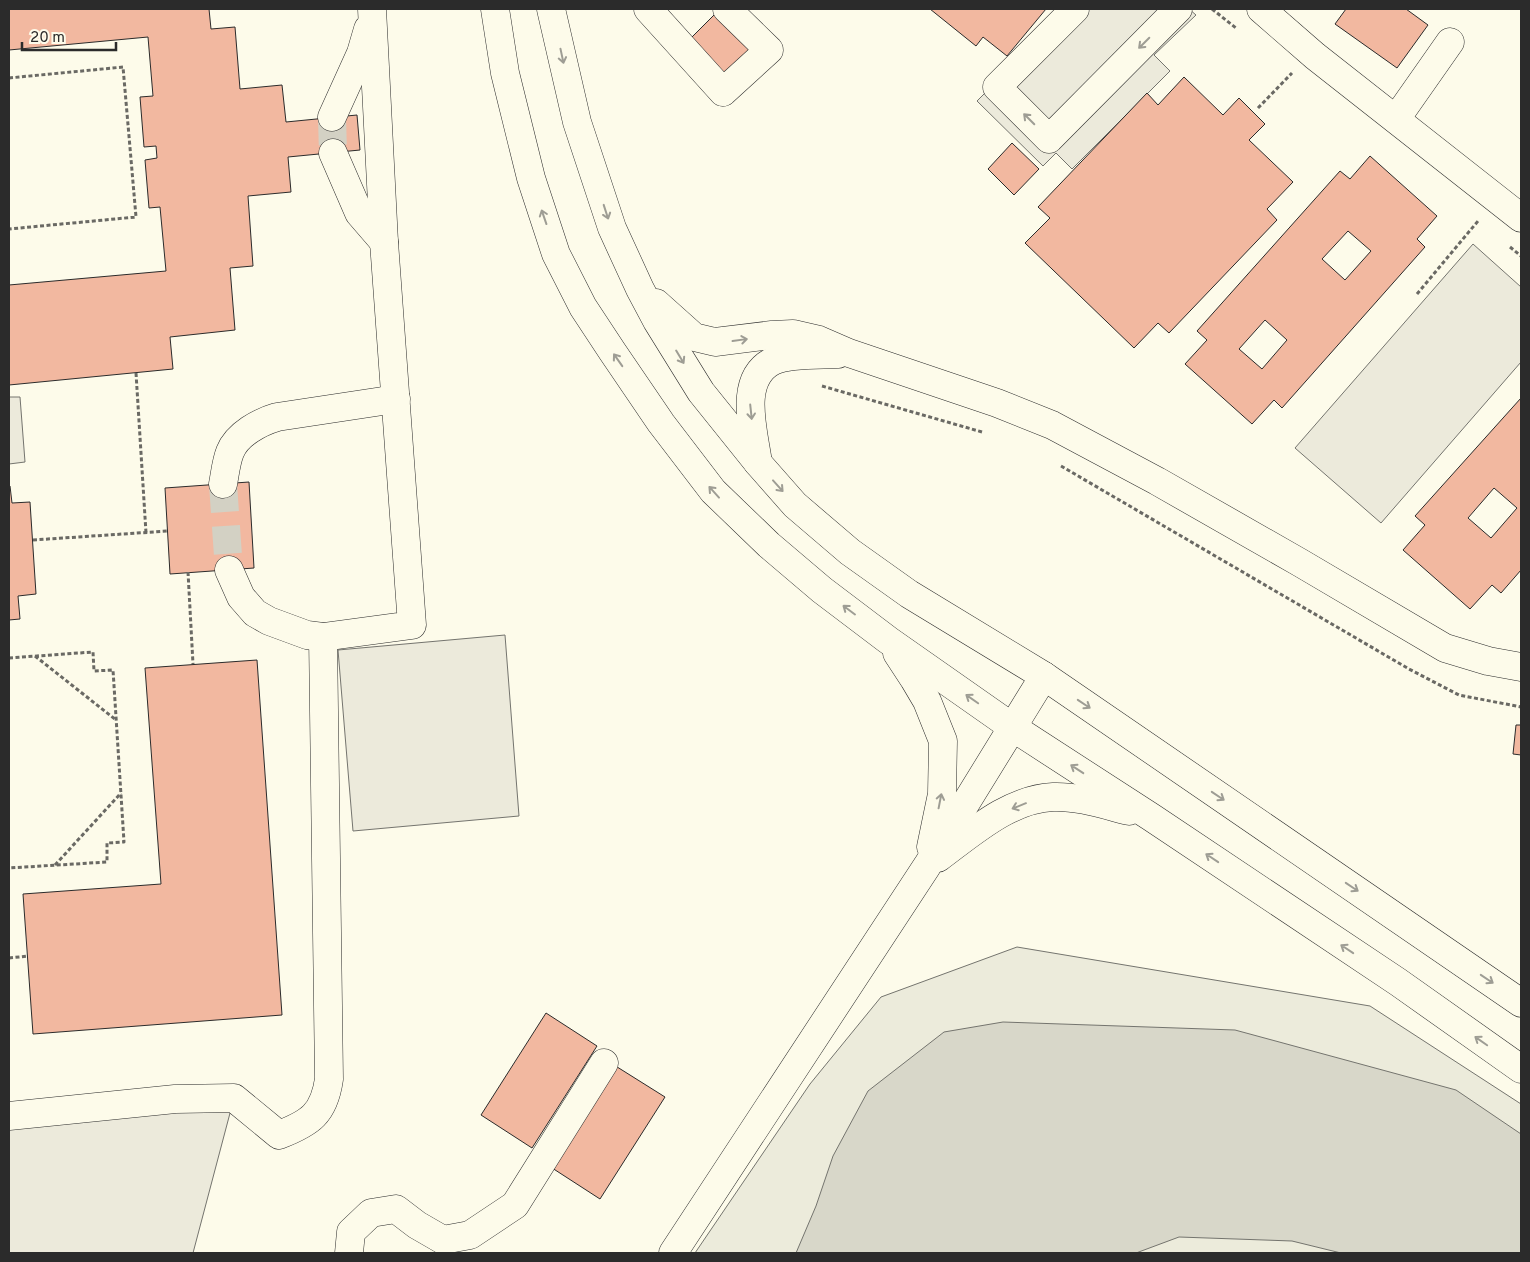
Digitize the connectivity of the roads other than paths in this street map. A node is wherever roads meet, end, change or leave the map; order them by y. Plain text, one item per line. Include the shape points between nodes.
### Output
1 (495, 9) edge
2 (551, 9) edge
3 (649, 9) edge
4 (727, 9) edge
5 (1075, 9) edge
6 (1178, 9) edge
7 (372, 12) edge
8 (1271, 12) edge
9 (1450, 42) dead end
10 (332, 117) tunnel mouth
11 (1396, 119) junction
12 (333, 152) tunnel mouth
13 (1521, 218) edge
14 (384, 242) junction
15 (640, 289) junction
16 (849, 353) junction
17 (396, 399) junction
18 (758, 464) junction
19 (223, 484) tunnel mouth
20 (229, 570) tunnel mouth
21 (323, 637) junction
22 (888, 640) junction
23 (1521, 666) edge
24 (1044, 676) junction
25 (1012, 726) junction
26 (1151, 817) junction
27 (927, 866) junction
28 (1521, 1003) edge
29 (604, 1063) dead end
30 (1521, 1069) edge
31 (9, 1116) edge
32 (349, 1253) edge
33 (673, 1253) edge

22 -> 1 street via 768,545 713,491 661,423 583,307 556,254 531,178 505,73
2 -> 15 street via 576,122 612,228
3 - 4 street via 722,92 768,50
6 -> 5 street via 1049,139 997,86
7 - 10 street via 360,54
7 - 14 street
8 - 11 street via 1315,56
9 - 11 street
11 - 13 street
12 - 14 street via 359,213
14 - 17 street
15 -> 16 street via 694,337 715,342 793,334 819,340
15 -> 18 street via 701,392
16 -> 18 street via 774,360 757,376 750,397
16 - 23 street via 1052,425 1190,500 1445,648 1488,661
17 - 19 street via 259,422 230,451
17 - 21 street via 412,625
18 -> 24 street via 795,505 850,552 909,594
20 - 21 street via 241,597 255,613 290,630
21 - 31 street via 329,1079 327,1095 320,1108 298,1128 279,1135 234,1098 175,1099
25 -> 22 street
27 -> 22 street via 942,794 943,741 927,701
24 - 25 street
24 -> 28 street
26 -> 25 street
25 - 27 street
26 -> 27 street via 1087,800 1054,797 1030,801 978,828
30 -> 26 street via 1398,982
27 - 33 street
29 - 32 street via 515,1205 470,1235 443,1240 396,1209 371,1213 351,1232

